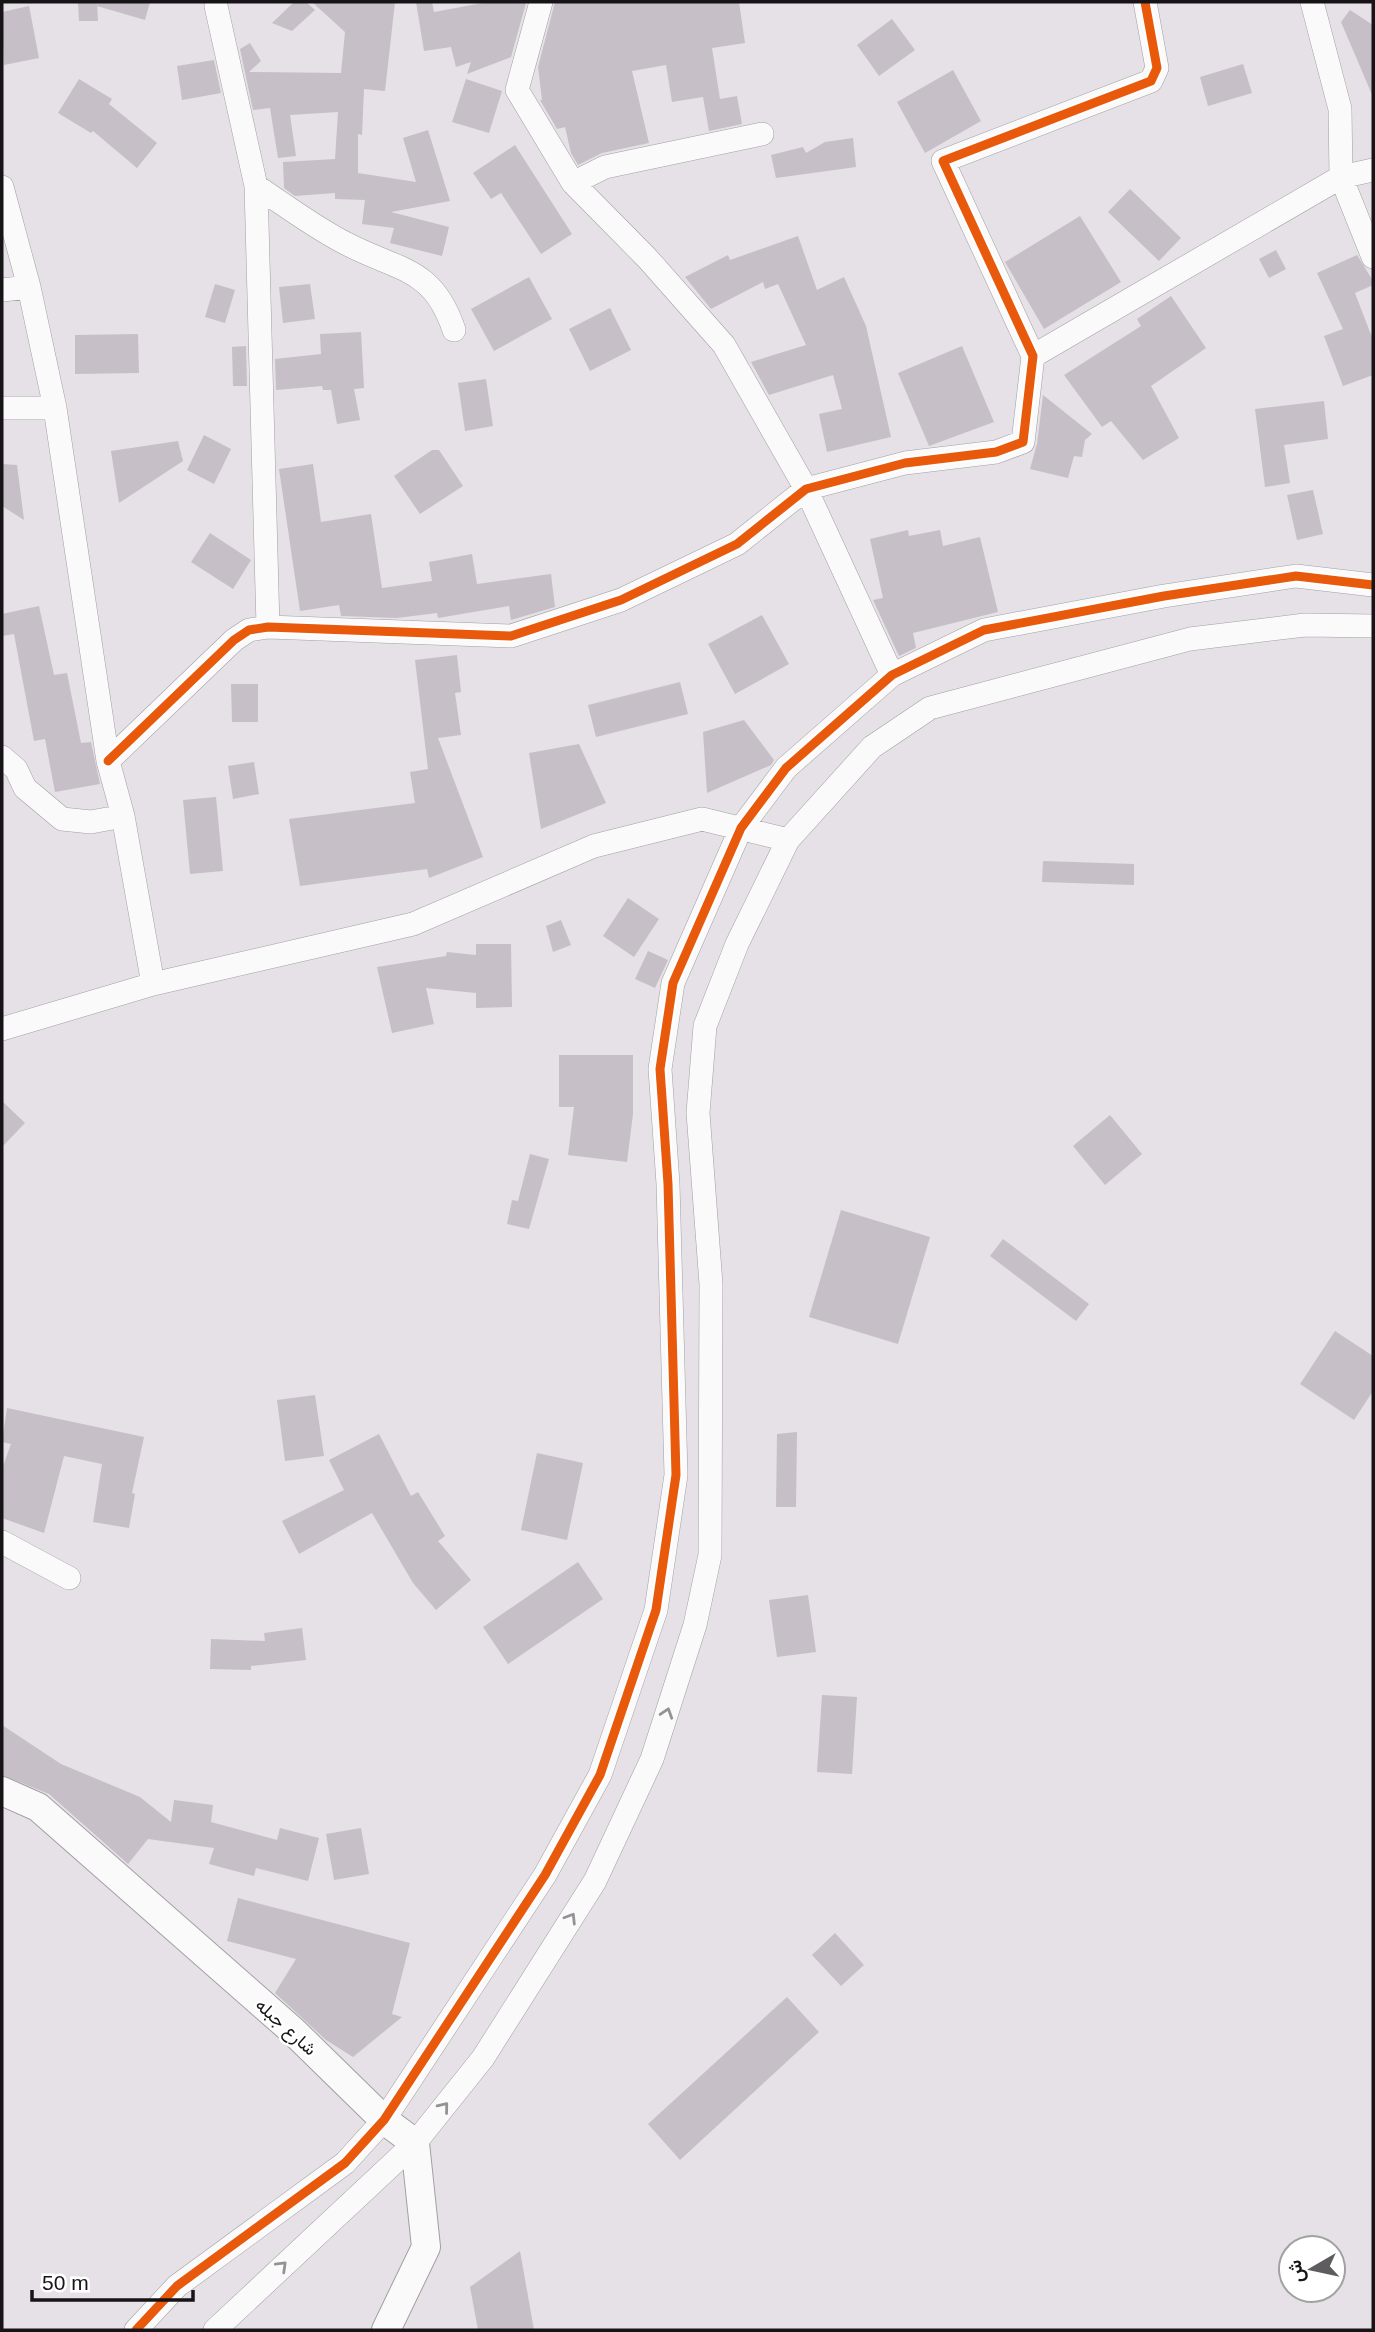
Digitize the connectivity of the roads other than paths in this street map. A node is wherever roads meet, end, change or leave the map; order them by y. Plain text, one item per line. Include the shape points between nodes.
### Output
1 (541, 2) edge
2 (1145, 2) edge
3 (1312, 2) edge
4 (216, 6) dead end
5 (762, 134) dead end
6 (1373, 170) edge
7 (1341, 177) junction
8 (573, 183) junction
9 (256, 186) junction
10 (2, 187) edge
11 (1373, 257) edge
12 (29, 287) junction
13 (2, 290) edge
14 (454, 330) dead end
15 (1033, 356) junction
16 (2, 408) edge
17 (55, 408) junction
18 (806, 489) junction
19 (1373, 585) edge
20 (1373, 626) edge
21 (268, 627) junction
22 (892, 675) junction
23 (2, 757) edge
24 (108, 761) junction
25 (123, 816) junction
26 (741, 828) junction
27 (788, 840) junction
28 (153, 984) junction
29 (2, 1029) edge
30 (2, 1542) edge
31 (69, 1578) dead end
32 (2, 1791) edge
33 (384, 2120) junction
34 (415, 2143) junction
35 (136, 2330) edge
36 (215, 2330) edge
37 (386, 2330) edge

1 - 8 street via 517,90
2 - 15 street via 1157,68 1151,81 943,161
3 - 7 street via 1340,109
4 - 9 street
5 - 8 street via 605,167
6 - 7 street
7 - 11 street
7 - 15 street
8 - 18 street via 724,345
9 - 14 street via 345,243 418,275 445,303
9 - 21 street
10 - 12 street
12 - 13 street
12 - 17 street
15 - 18 street via 1023,442 996,452 905,463
16 - 17 street
17 - 24 street
18 - 21 street via 737,544 621,600 511,636
18 - 22 street
19 - 22 street via 1296,576 1138,600 984,630
20 - 27 street via 1305,625 1190,639 930,708 872,747
21 - 24 street via 249,630 234,640
22 - 26 street via 786,768
23 - 25 street via 16,769 25,788 62,819 91,822
24 - 25 street
25 - 28 street
26 - 27 street
26 - 28 street via 702,819 594,846 413,925
26 - 33 street via 673,983 660,1069 676,1475 656,1610 600,1775 545,1875
34 -> 27 street via 483,2058 595,1881 652,1759 695,1625 710,1555 711,1284 698,1112 705,1026 737,944
28 - 29 street
30 - 31 street
32 - 33 main road, شارع جبله via 38,1807 293,2032
33 - 34 main road, شارع جبله
33 - 35 street via 345,2163 177,2286
36 -> 34 street
34 - 37 main road via 426,2247

